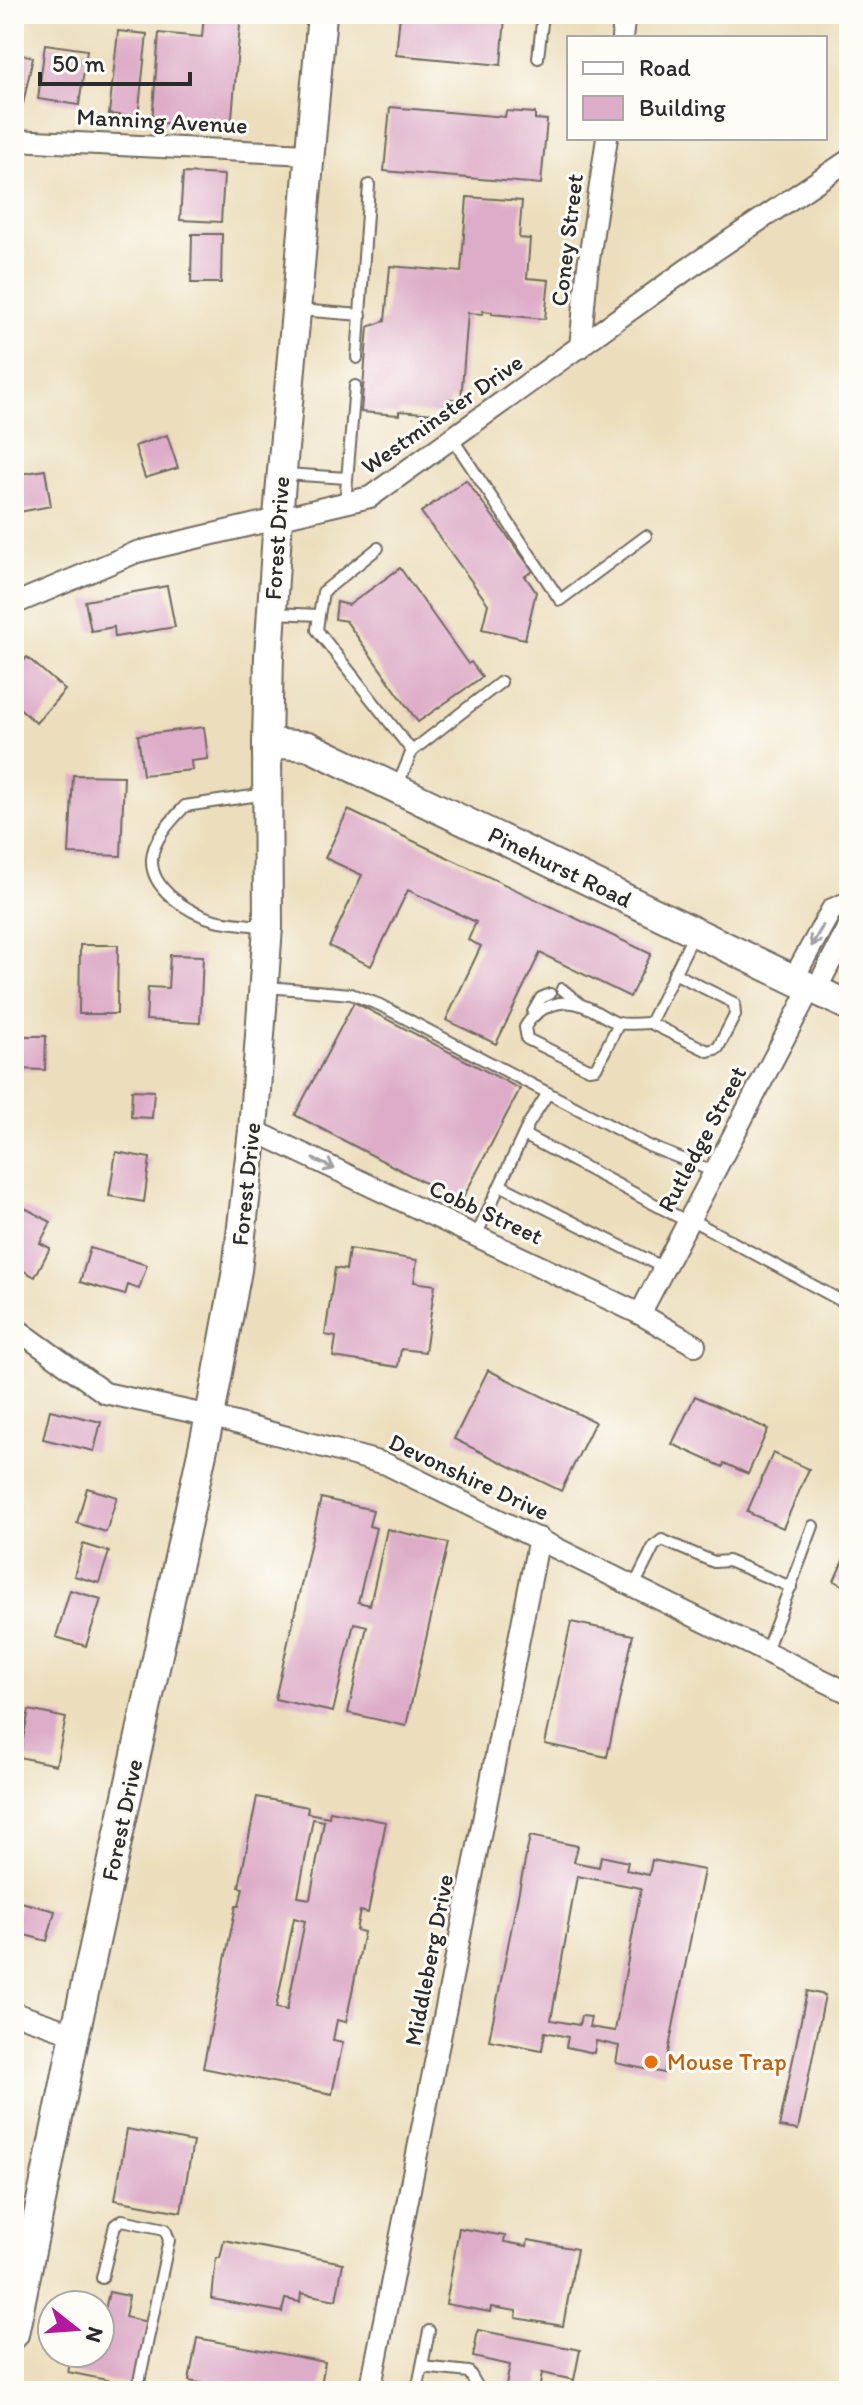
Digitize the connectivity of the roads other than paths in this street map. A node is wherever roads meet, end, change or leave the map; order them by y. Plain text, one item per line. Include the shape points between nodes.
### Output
1 (322, 14) edge
2 (543, 14) edge
3 (625, 14) edge
4 (622, 36) edge
5 (538, 58) dead end
6 (14, 140) edge
7 (607, 140) edge
8 (308, 154) junction
9 (849, 160) edge
10 (369, 185) dead end
11 (295, 309) junction
12 (361, 315) junction
13 (580, 348) junction
14 (357, 358) dead end
15 (355, 386) dead end
16 (452, 438) junction
17 (281, 474) junction
18 (347, 478) junction
19 (345, 503) junction
20 (278, 517) junction
21 (646, 536) dead end
22 (378, 548) dead end
23 (14, 604) edge
24 (272, 613) junction
25 (319, 615) junction
26 (501, 682) dead end
27 (267, 743) junction
28 (412, 751) junction
29 (397, 789) junction
30 (267, 794) junction
31 (849, 902) edge
32 (849, 926) edge
33 (268, 927) junction
34 (695, 932) junction
35 (674, 973) junction
36 (806, 985) junction
37 (263, 987) junction
38 (562, 989) dead end
39 (550, 994) dead end
40 (581, 1004) junction
41 (849, 1006) edge
42 (530, 1017) junction
43 (619, 1023) junction
44 (650, 1023) junction
45 (548, 1093) junction
46 (253, 1130) junction
47 (524, 1135) junction
48 (715, 1172) junction
49 (500, 1185) junction
50 (689, 1220) junction
51 (476, 1236) junction
52 (664, 1268) junction
53 (849, 1305) edge
54 (640, 1314) junction
55 (14, 1327) edge
56 (695, 1345) dead end
57 (210, 1416) junction
58 (813, 1526) dead end
59 (539, 1538) junction
60 (634, 1586) junction
61 (791, 1587) junction
62 (766, 1651) junction
63 (849, 1693) edge
64 (14, 2013) edge
65 (75, 2034) junction
66 (102, 2278) dead end
67 (429, 2331) dead end
68 (14, 2334) edge
69 (422, 2367) junction
70 (137, 2391) edge
71 (370, 2391) edge
72 (417, 2391) edge
73 (480, 2391) edge

1 - 8 main road, Forest Drive
2 - 5 lane
3 - 4 street
6 - 8 street, Manning Avenue
7 - 13 street, Coney Street
8 - 11 main road, Forest Drive
9 - 13 street, Westminster Drive
10 - 12 lane
11 - 12 lane
11 - 17 main road, Forest Drive
12 - 14 lane
13 - 16 street, Westminster Drive
15 - 18 lane
16 - 19 street, Westminster Drive via 370,497
16 - 21 lane via 560,600
17 - 18 lane
17 - 20 main road, Forest Drive
18 - 19 lane
19 - 20 street, Westminster Drive
20 - 23 street, Westminster Drive via 137,552
20 - 24 main road, Forest Drive
22 - 25 lane via 323,592
24 - 25 lane
24 - 27 main road, Forest Drive
25 - 28 lane via 317,630
26 - 28 lane
27 - 29 main road, Pinehurst Road via 308,746
27 - 30 main road, Forest Drive
28 - 29 lane
29 - 34 main road, Pinehurst Road
30 - 33 main road, Forest Drive
30 - 33 lane via 185,806 163,831 151,857 155,881 174,900 213,920
31 -> 36 street via 832,909
32 - 36 street
33 - 37 main road, Forest Drive
34 - 35 lane
34 - 36 main road, Pinehurst Road
35 - 44 lane
35 - 44 lane via 734,1003 735,1015 718,1048 708,1051
36 - 41 main road, Pinehurst Road
36 - 48 street, Rutledge Street
37 - 45 lane via 351,994
37 - 46 main road, Forest Drive
38 - 40 lane
39 - 42 lane via 541,998
40 - 42 lane via 559,1003
40 - 43 lane
42 - 43 lane via 527,1039 589,1069 596,1068
43 - 44 lane
45 - 47 lane
45 - 48 lane via 649,1146
46 -> 51 street, Cobb Street
46 - 57 main road, Forest Drive via 237,1270
47 - 49 lane
47 - 50 lane
48 - 50 street, Rutledge Street
49 - 51 lane
49 - 52 lane
50 - 52 street, Rutledge Street
50 - 53 lane
51 - 54 street, Cobb Street
52 - 54 street, Rutledge Street
54 - 56 street, Cobb Street
55 - 57 street, Devonshire Drive via 105,1393
57 - 59 street, Devonshire Drive via 386,1464
57 - 65 main road, Forest Drive
58 - 61 lane
59 - 60 street, Devonshire Drive
59 - 71 street, Middleberg Drive
60 - 61 lane via 662,1540
60 - 62 street, Devonshire Drive
61 - 62 lane
62 - 63 street, Devonshire Drive
64 - 65 street
65 - 68 main road, Forest Drive
66 - 70 lane via 115,2225 122,2220 165,2229 169,2240
67 - 69 lane
69 - 72 lane
69 - 73 lane via 469,2372

